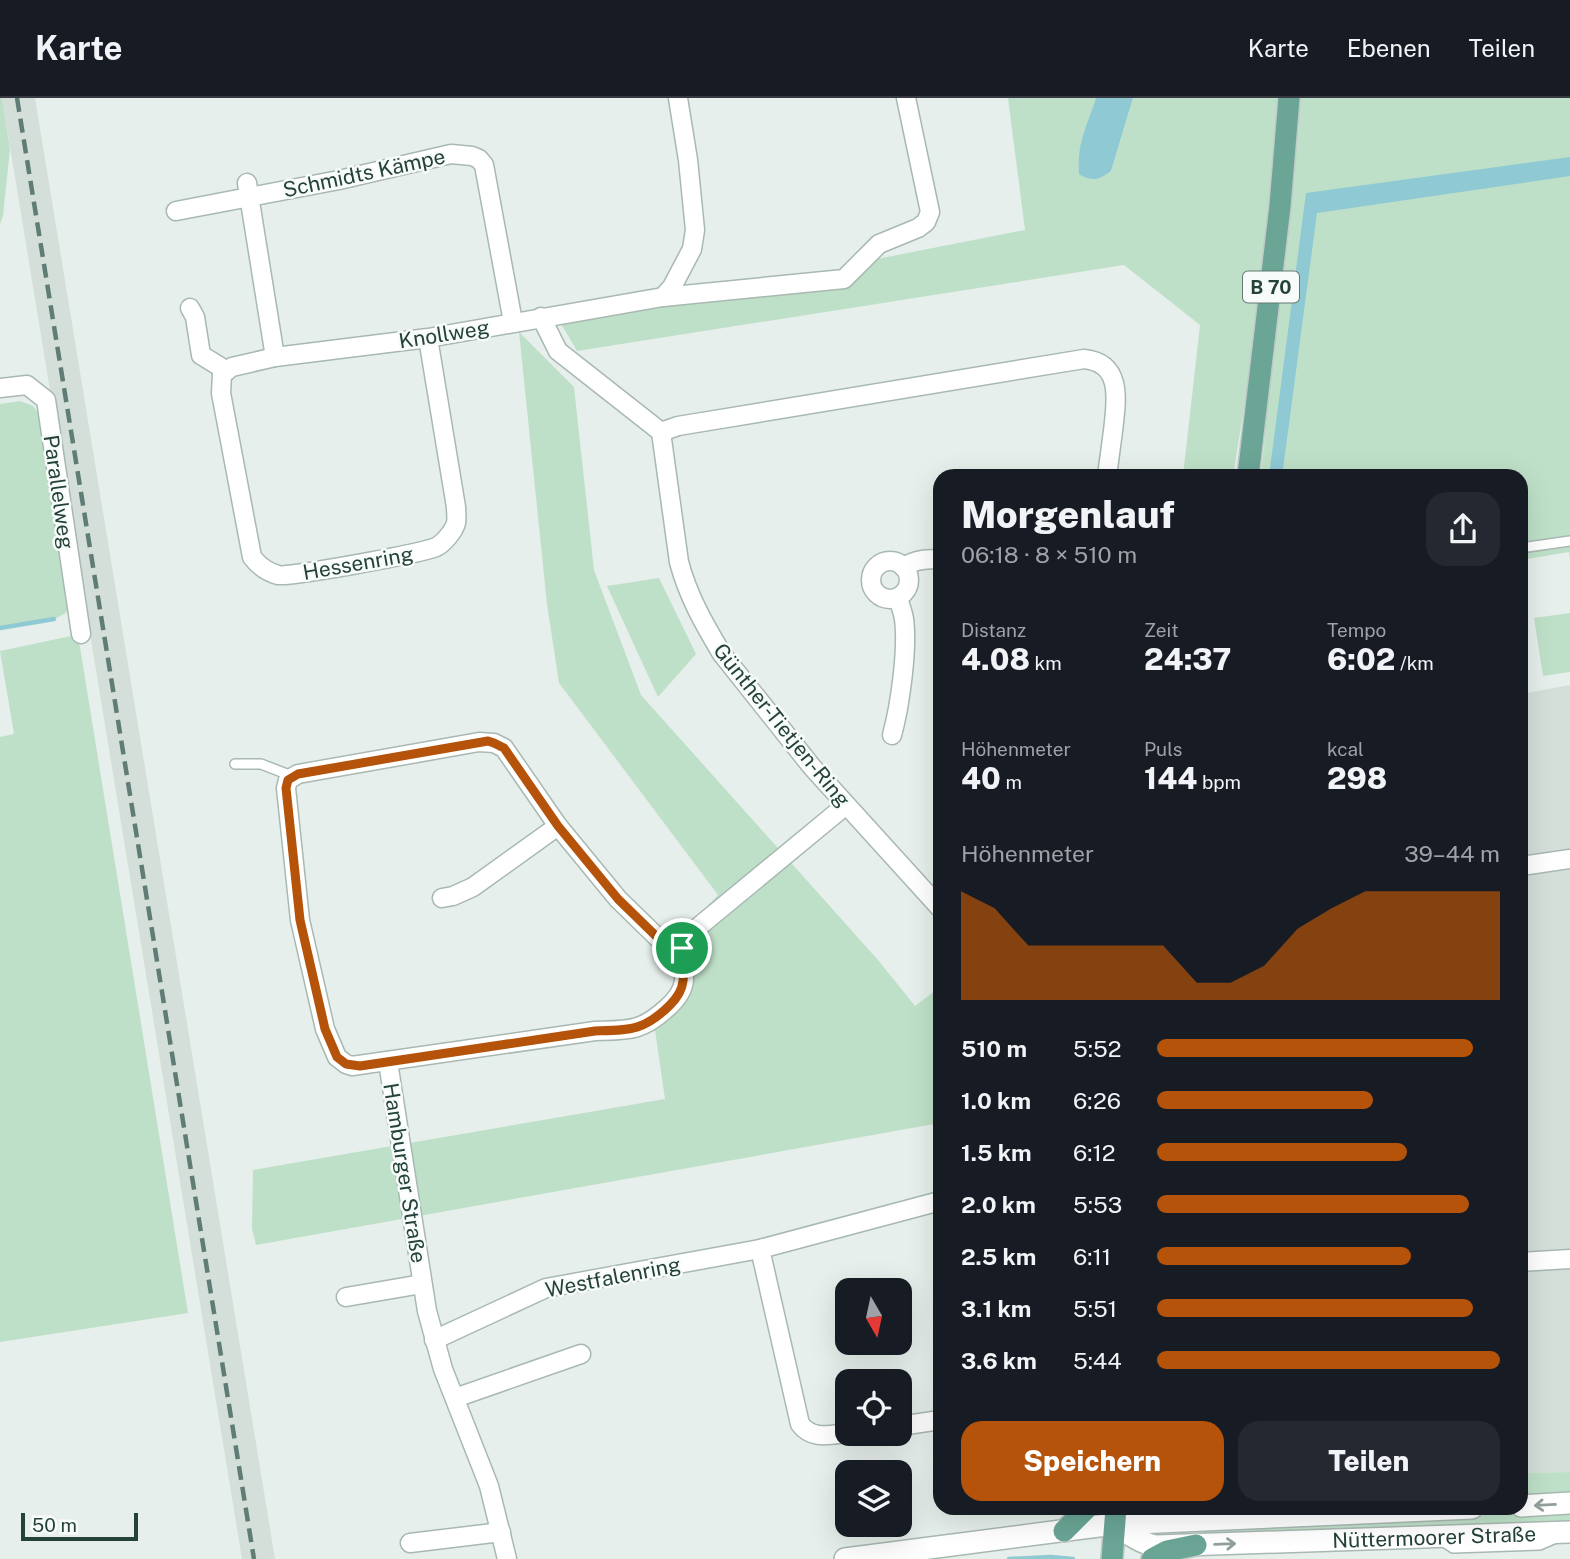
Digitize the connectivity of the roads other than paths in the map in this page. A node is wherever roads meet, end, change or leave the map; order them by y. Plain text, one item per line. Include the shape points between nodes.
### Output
1 (678, 98) edge
2 (906, 98) edge
3 (1289, 98) edge
4 (248, 190) junction
5 (176, 211) dead end
6 (663, 297) junction
7 (190, 308) dead end
8 (541, 317) junction
9 (513, 322) junction
10 (428, 338) junction
11 (275, 357) junction
12 (224, 372) junction
13 (0, 388) edge
14 (661, 432) junction
15 (1108, 469) edge
16 (1249, 469) edge
17 (1570, 541) edge
18 (1528, 547) edge
19 (933, 559) edge
20 (903, 567) junction
21 (898, 598) junction
22 (81, 634) dead end
23 (892, 735) dead end
24 (235, 764) dead end
25 (294, 776) junction
26 (846, 805) junction
27 (558, 826) junction
28 (1570, 859) edge
29 (1528, 865) edge
30 (442, 898) dead end
31 (933, 900) edge
32 (682, 948) junction
33 (388, 1062) junction
34 (933, 1203) edge
35 (760, 1249) junction
36 (1570, 1259) edge
37 (1528, 1262) edge
38 (422, 1284) junction
39 (346, 1297) dead end
40 (434, 1340) junction
41 (581, 1354) dead end
42 (455, 1398) junction
43 (933, 1421) edge
44 (912, 1424) edge
45 (835, 1434) edge
46 (1570, 1503) edge
47 (1528, 1506) edge
48 (1080, 1515) edge
49 (1160, 1515) edge
50 (1115, 1516) edge
51 (1063, 1531) junction
52 (501, 1532) junction
53 (1570, 1532) edge
54 (410, 1543) dead end
55 (1196, 1545) junction
56 (508, 1559) edge
57 (845, 1559) edge
58 (1112, 1559) edge
59 (1152, 1559) edge

1 - 6 street via 695,230 692,249
2 - 6 street, Knollweg via 930,212 926,222 879,244 844,279
3 - 16 main road, B 70
4 - 5 street, Schmidts Kämpe
4 - 9 street, Schmidts Kämpe via 339,180 452,154 479,159 484,165
4 - 11 street
6 - 8 street, Knollweg
7 - 12 street via 201,355
8 - 9 street, Knollweg
8 - 14 street via 558,351
9 - 10 street, Knollweg
10 - 11 street, Knollweg
10 - 12 street, Hessenring via 456,522 438,547 312,572 279,576 252,557 221,394
11 - 12 street, Knollweg
13 - 22 street, Parallelweg via 27,385 46,400
14 - 15 street via 1084,359 1108,371 1116,390
14 - 26 street, Günther-Tietjen-Ring via 679,562 694,607 722,654
17 - 18 lane
19 - 20 street
20 - 21 street via 908,587
20 - 21 street via 881,563 871,577 876,593 886,599
21 - 23 street via 905,635
24 - 25 lane via 261,764
25 - 27 street via 488,741 504,748
25 - 33 street via 286,788 295,880 325,1029 333,1051 346,1064
26 - 31 street, Günther-Tietjen-Ring
26 - 32 street via 691,933
27 - 30 street via 472,887
27 - 32 street via 618,899 658,938
28 - 29 street
32 - 33 street via 680,993 643,1026
33 - 38 street, Hamburger Straße
34 - 35 street, Westfalenring
35 - 40 street, Westfalenring via 546,1288
35 - 45 street via 800,1424 818,1436
36 - 37 street
38 - 39 street, Hamburger Straße
38 - 40 street, Hamburger Straße
40 - 42 street, Hamburger Straße
41 - 42 street
42 - 52 street, Hamburger Straße
43 - 44 street
46 -> 47 street, Nüttermoorer Straße
48 - 51 main road
49 - 50 street, Nüttermoorer Straße
50 - 51 street
50 - 55 street, Nüttermoorer Straße via 1146,1544
50 - 58 main road
51 - 57 street
52 - 54 street
52 - 56 street, Hamburger Straße
55 -> 53 street, Nüttermoorer Straße
55 - 59 main road

